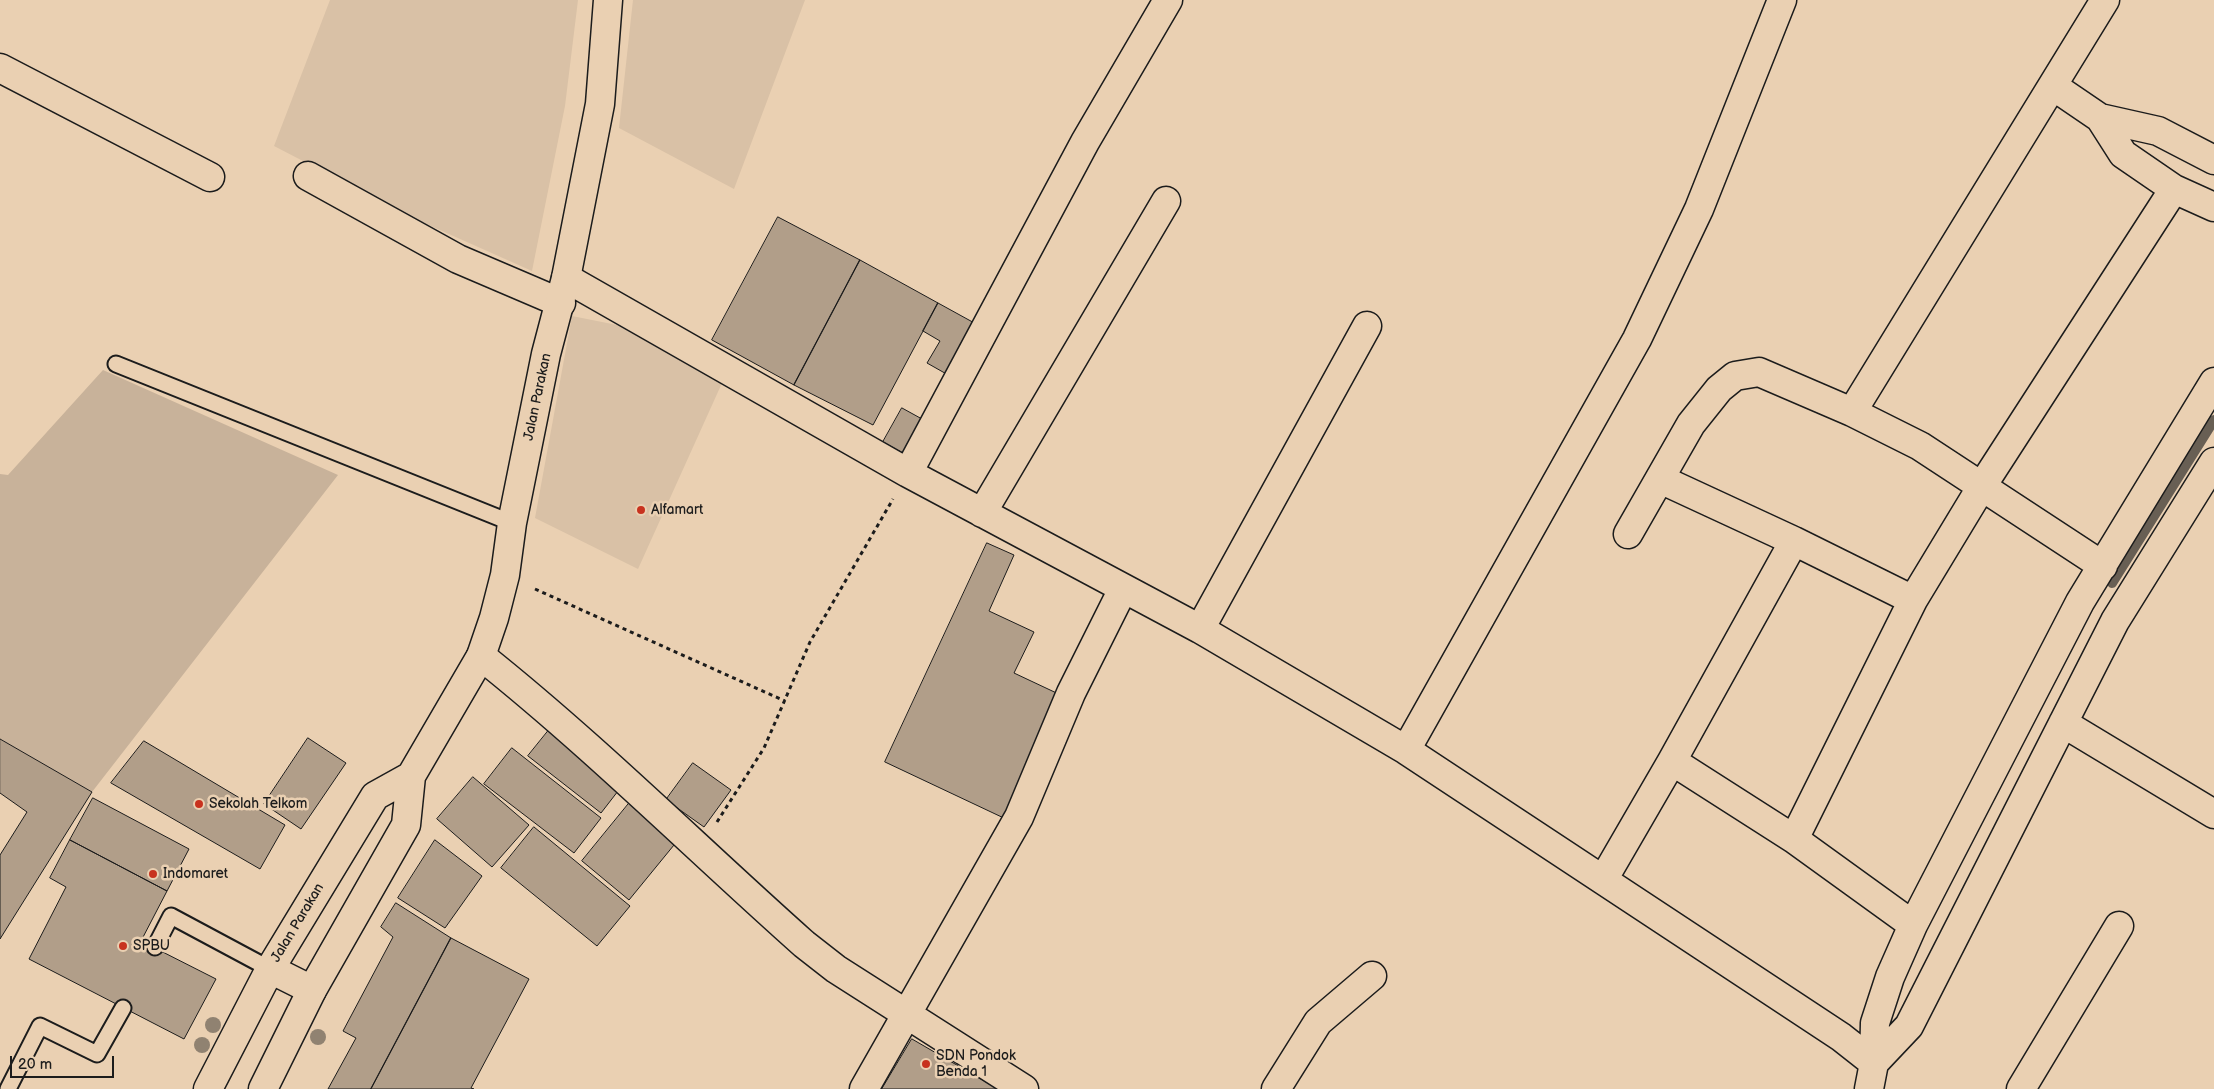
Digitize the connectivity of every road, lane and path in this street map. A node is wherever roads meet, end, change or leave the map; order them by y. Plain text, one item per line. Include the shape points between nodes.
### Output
1 (608, 0) edge
2 (1168, 0) edge
3 (1782, 0) edge
4 (2105, 0) edge
5 (0, 68) edge
6 (2053, 86) junction
7 (2100, 118) junction
8 (2214, 160) edge
9 (308, 176) dead end
10 (210, 177) dead end
11 (2174, 189) junction
12 (1166, 201) dead end
13 (2214, 206) edge
14 (563, 290) junction
15 (1367, 326) dead end
16 (116, 364) dead end
17 (2214, 382) edge
18 (1852, 412) junction
19 (2214, 462) edge
20 (908, 472) junction
21 (1660, 479) junction
22 (1982, 486) junction
23 (982, 513) junction
24 (512, 523) junction
25 (1628, 534) dead end
26 (1794, 541) junction
27 (2102, 566) junction
28 (505, 575) junction
29 (1123, 589) junction
30 (1913, 600) junction
31 (2080, 602) junction
32 (2115, 621) junction
33 (1200, 629) junction
34 (481, 656) junction
35 (785, 701) junction
36 (2063, 723) junction
37 (1406, 750) junction
38 (1672, 761) junction
39 (411, 776) junction
40 (2214, 814) edge
41 (1794, 839) junction
42 (700, 848) junction
43 (1603, 880) junction
44 (1913, 925) junction
45 (2119, 926) dead end
46 (155, 947) dead end
47 (270, 969) junction
48 (1372, 976) dead end
49 (312, 990) junction
50 (123, 1008) dead end
51 (906, 1014) junction
52 (1874, 1063) junction
53 (8, 1089) edge
54 (208, 1089) edge
55 (263, 1089) edge
56 (864, 1089) edge
57 (1024, 1089) edge
58 (1276, 1089) edge
59 (1869, 1089) edge
60 (2021, 1089) edge

1 - 14 street, Jalan Parakan via 600,104
2 - 20 street via 1085,142
3 - 37 street via 1699,209 1637,339
4 - 6 street
5 - 10 street
6 - 7 street
6 - 18 street
7 - 8 street via 2158,131
7 - 11 street via 2123,154
9 - 14 street via 458,259
11 - 13 street
11 - 22 street
12 - 23 street
14 - 20 street
14 - 24 street, Jalan Parakan via 546,354
15 - 33 street
16 - 24 lane
17 - 27 street
18 - 21 street via 1760,372 1736,376 1719,389 1690,424
18 - 22 street via 1920,446
19 - 32 street
20 - 23 street
20 - 35 path via 810,642
21 - 25 street
21 - 26 street
22 - 27 street
22 - 30 street
23 - 29 street
24 - 28 street, Jalan Parakan
26 - 30 street
26 - 38 street
27 - 31 street
28 - 34 street, Jalan Parakan
28 - 35 path
29 - 33 street
29 - 51 street via 1071,693 1019,817
30 - 41 street
31 - 32 street
31 - 44 street
32 - 36 street
33 - 37 street
34 - 39 street, Jalan Parakan
34 - 42 street via 619,772
35 - 42 path via 764,748
36 - 40 street
36 - 52 street via 1909,1026
37 - 43 street
38 - 41 street
38 - 43 street
39 - 47 street, Jalan Parakan via 375,796
39 - 49 street, Jalan Parakan via 406,825
41 - 44 street
42 - 51 street via 804,944 836,969
43 - 52 street via 1841,1037
44 - 52 street via 1890,977 1875,1023
45 - 60 street
46 - 47 lane via 171,916
47 - 49 street
47 - 54 street, Jalan Parakan
48 - 58 street via 1318,1022
49 - 55 street, Jalan Parakan
50 - 53 lane via 97,1054 40,1026
51 - 56 street
51 - 57 street
52 - 59 street

